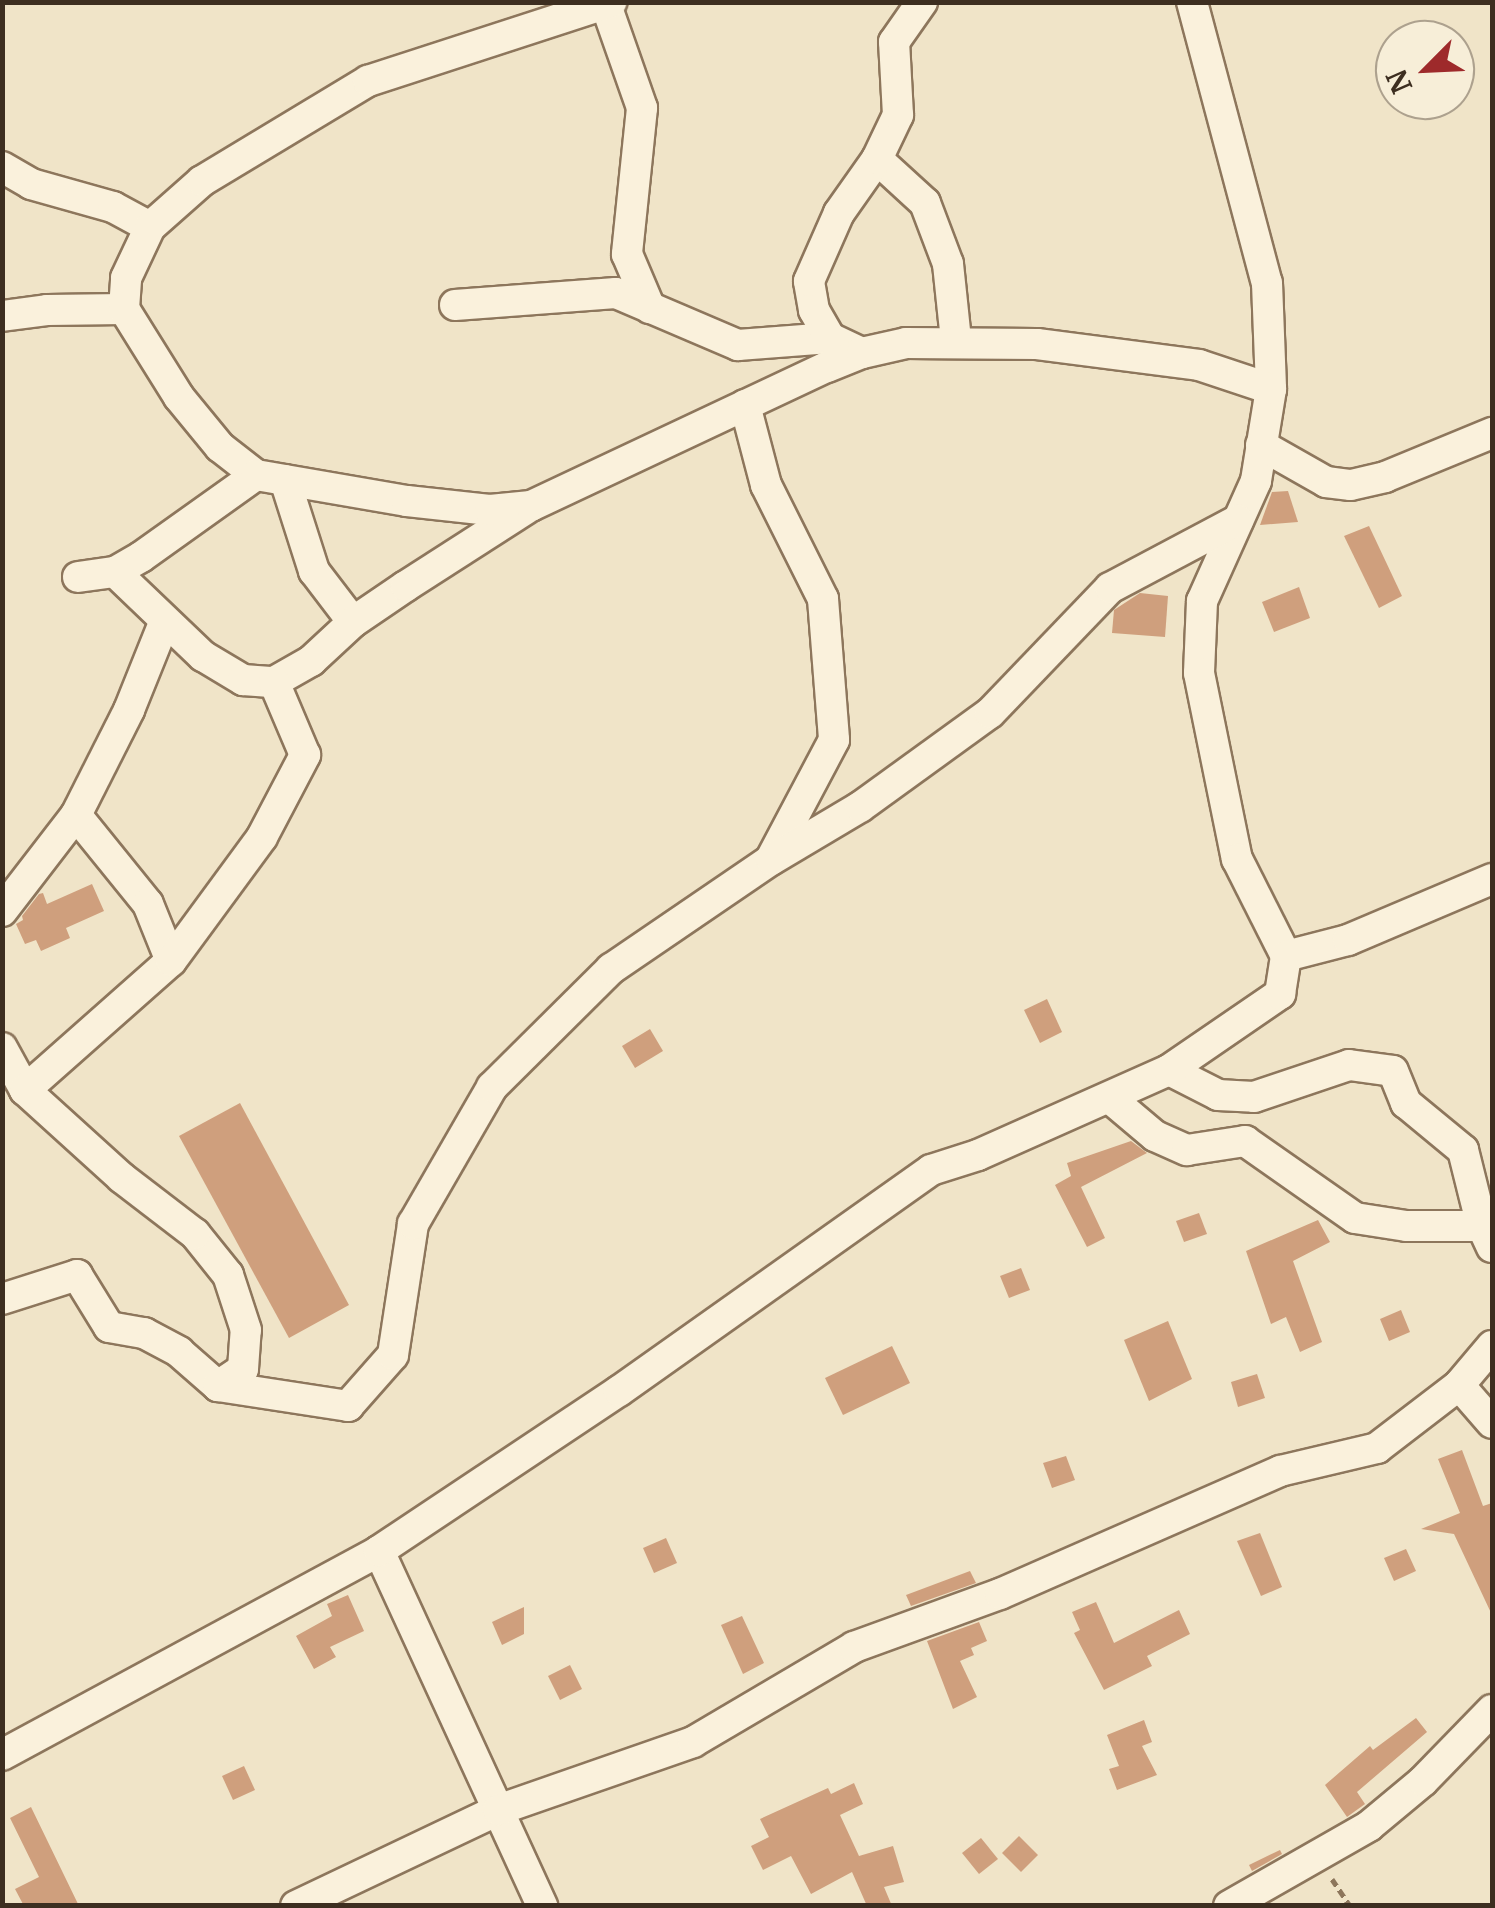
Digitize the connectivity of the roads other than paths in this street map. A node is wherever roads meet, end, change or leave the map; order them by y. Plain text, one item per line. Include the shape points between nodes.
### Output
1 (922, 2) edge
2 (1192, 2) edge
3 (609, 4) edge
4 (877, 159) junction
5 (2, 168) edge
6 (150, 227) junction
7 (455, 304) dead end
8 (650, 308) junction
9 (124, 309) junction
10 (2, 316) edge
11 (830, 338) junction
12 (956, 340) junction
13 (862, 353) junction
14 (1271, 388) junction
15 (745, 404) junction
16 (1492, 433) edge
17 (1261, 445) junction
18 (271, 478) junction
19 (531, 506) junction
20 (1238, 520) junction
21 (114, 572) junction
22 (78, 577) dead end
23 (164, 622) junction
24 (353, 622) junction
25 (274, 682) junction
26 (76, 815) junction
27 (771, 860) junction
28 (1492, 879) edge
29 (2, 912) edge
30 (1286, 956) junction
31 (171, 961) junction
32 (2, 1048) edge
33 (1169, 1070) junction
34 (25, 1090) junction
35 (1110, 1099) junction
36 (1487, 1237) edge
37 (2, 1300) edge
38 (1492, 1346) edge
39 (1458, 1384) junction
40 (218, 1386) junction
41 (1492, 1423) edge
42 (378, 1551) junction
43 (1492, 1710) edge
44 (2, 1754) edge
45 (498, 1810) junction
46 (339, 1896) edge
47 (296, 1906) edge
48 (542, 1906) edge
49 (1229, 1906) edge

1 - 4 street via 894,42 898,115
2 - 14 street via 1267,283
3 - 6 street via 368,81 202,181
3 - 8 street via 642,108 626,254
4 - 11 street via 839,213 809,280 814,310
4 - 12 street via 925,204 948,264
5 - 6 street
6 - 9 street via 126,278
7 - 8 street via 616,293
8 - 11 street via 738,346
9 - 10 street
9 - 18 street via 179,397 220,447
11 - 13 street
12 - 13 street
12 - 14 street via 1199,365
13 - 15 street
14 - 17 street
15 - 19 street
15 - 27 street via 766,485 822,600 834,740
16 - 17 street via 1351,484 1326,482
17 - 20 street via 1256,480
18 - 19 street via 407,502 490,510
18 - 21 street
18 - 24 street via 314,571
19 - 24 street
20 - 27 street via 1110,588 990,713 860,807
20 - 30 street via 1202,601 1198,674 1237,859
21 - 22 street
21 - 23 street
23 - 25 street via 243,680
23 - 26 street
24 - 25 street via 310,661
25 - 31 street via 305,754 262,837
26 - 29 street
26 - 31 street via 148,904
27 - 40 street via 611,970 492,1087 413,1224 393,1355 348,1406
28 - 30 street via 1348,940
30 - 33 street via 1280,994
31 - 34 street
32 - 34 street
33 - 35 street
33 - 36 street via 1218,1095 1254,1097 1350,1065 1393,1071 1406,1103 1462,1150
34 - 40 street via 195,1234 228,1275 246,1330 243,1369
35 - 36 street via 1155,1136 1187,1150 1246,1141 1354,1218
35 - 42 street via 931,1170
37 - 40 street via 77,1275 109,1327 144,1333
38 - 39 street
39 - 41 street
39 - 45 street via 1376,1448 1280,1471 1000,1594 854,1648 693,1742
42 - 44 street
42 - 45 street
43 - 49 street via 1369,1826
45 - 46 street
45 - 48 street
46 - 47 street

